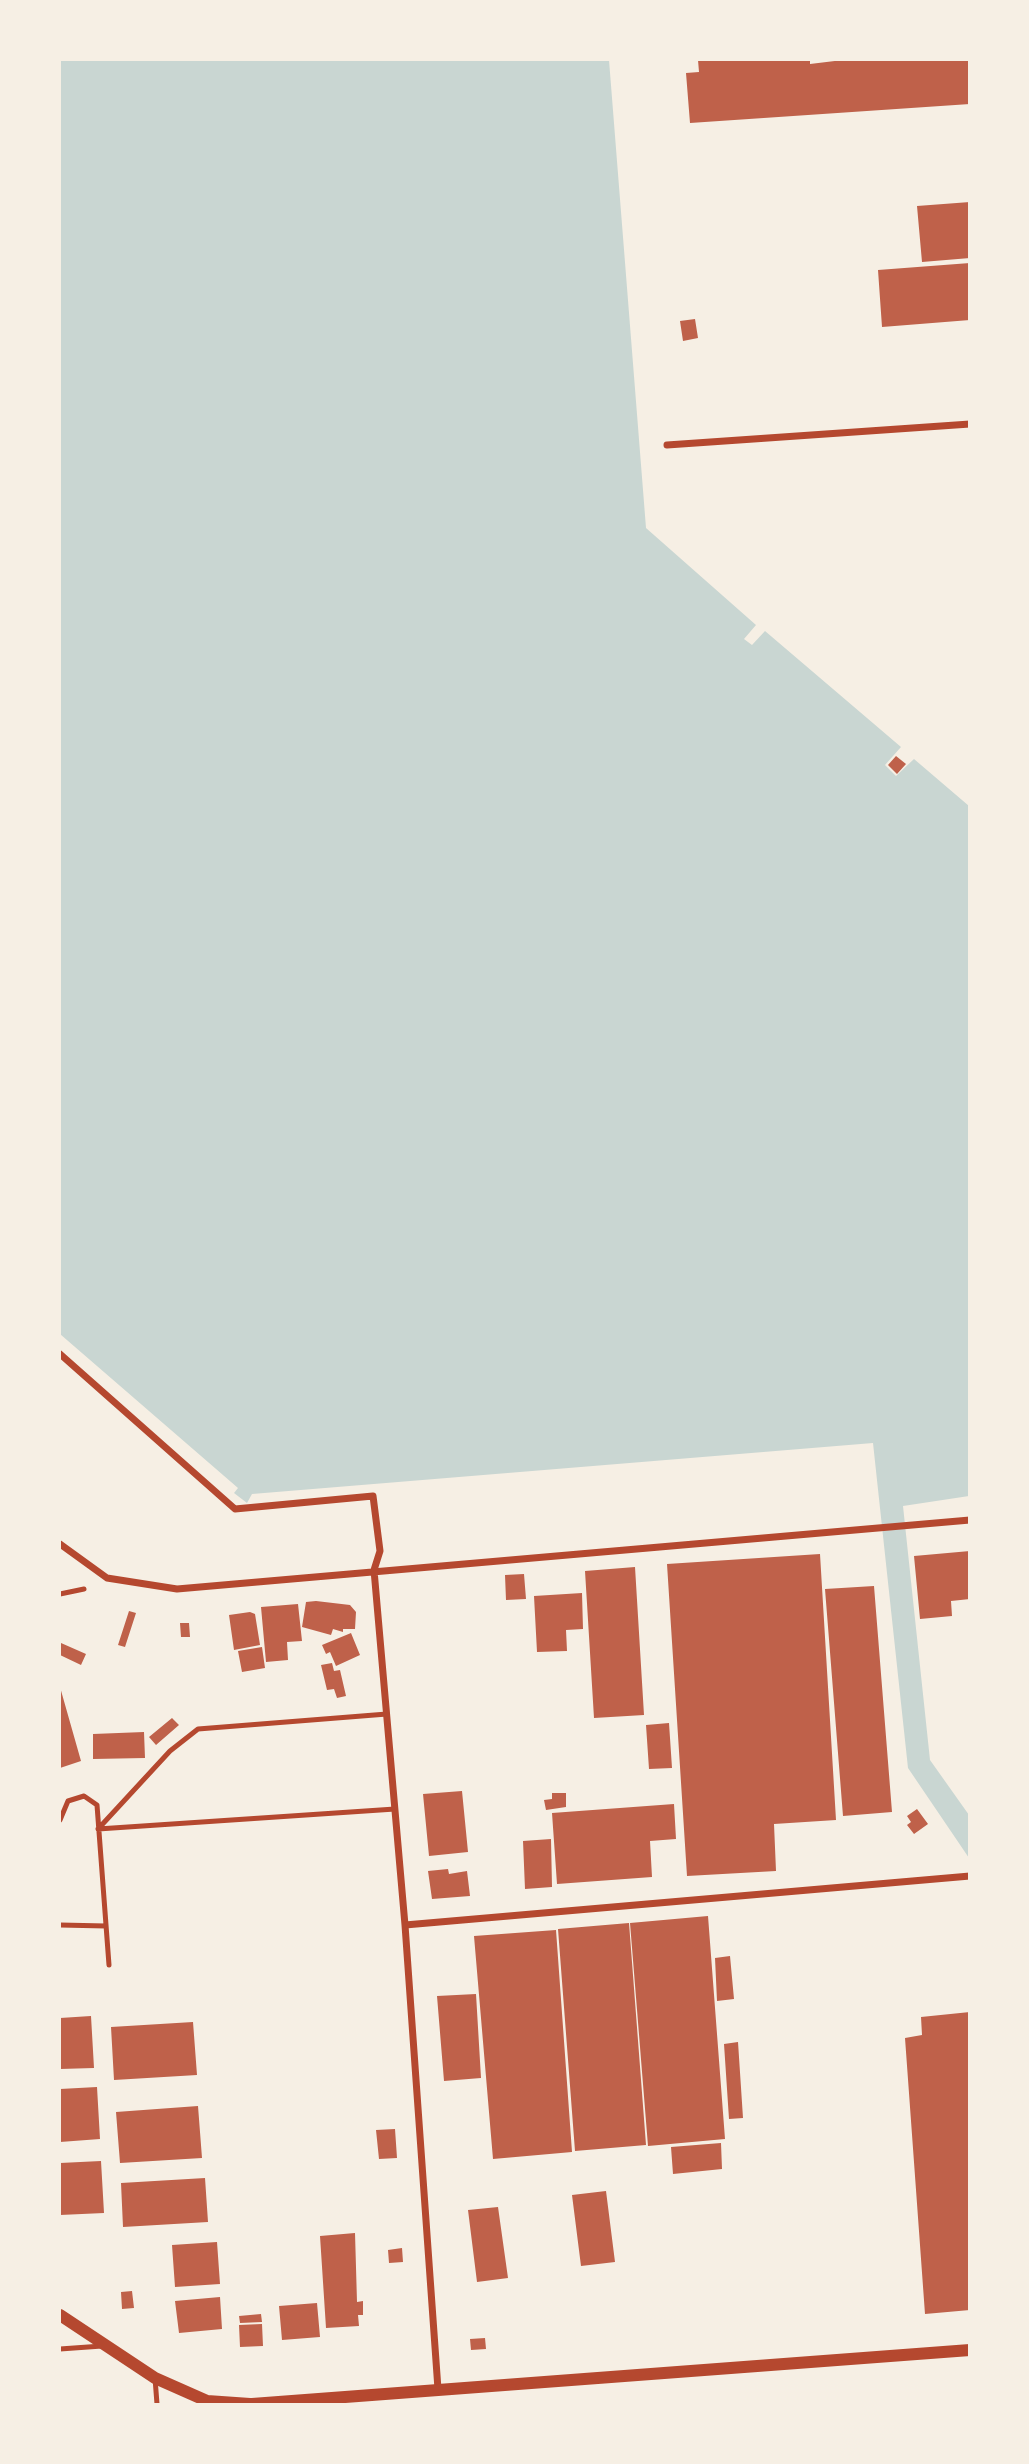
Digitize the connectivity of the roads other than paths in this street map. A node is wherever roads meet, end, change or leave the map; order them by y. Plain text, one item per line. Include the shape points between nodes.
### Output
1 (970, 424) edge
2 (667, 445) dead end
3 (60, 1354) edge
4 (970, 1520) edge
5 (60, 1544) edge
6 (374, 1570) junction
7 (84, 1589) dead end
8 (60, 1594) edge
9 (387, 1714) junction
10 (395, 1809) junction
11 (60, 1820) edge
12 (98, 1829) junction
13 (970, 1876) edge
14 (60, 1925) edge
15 (405, 1925) junction
16 (106, 1926) junction
17 (108, 1965) dead end
18 (60, 2315) edge
19 (106, 2346) junction
20 (60, 2350) edge
21 (970, 2350) edge
22 (155, 2378) junction
23 (438, 2389) junction
24 (157, 2404) edge
25 (251, 2404) edge

1 - 2 street
3 - 6 street via 235,1509 373,1496 380,1551
4 - 6 street
5 - 6 street via 107,1578 177,1589
6 - 9 street
7 - 8 lane
9 - 10 street
9 - 12 lane via 198,1729 170,1751
10 - 12 lane
10 - 15 street
11 - 12 lane via 68,1801 84,1796 97,1805
12 - 16 lane
13 - 15 street
14 - 16 lane
15 - 23 street
16 - 17 lane
18 - 19 street
19 - 20 lane
19 - 22 street
21 - 23 street
22 - 24 lane
22 - 25 street via 207,2401
23 - 25 street

